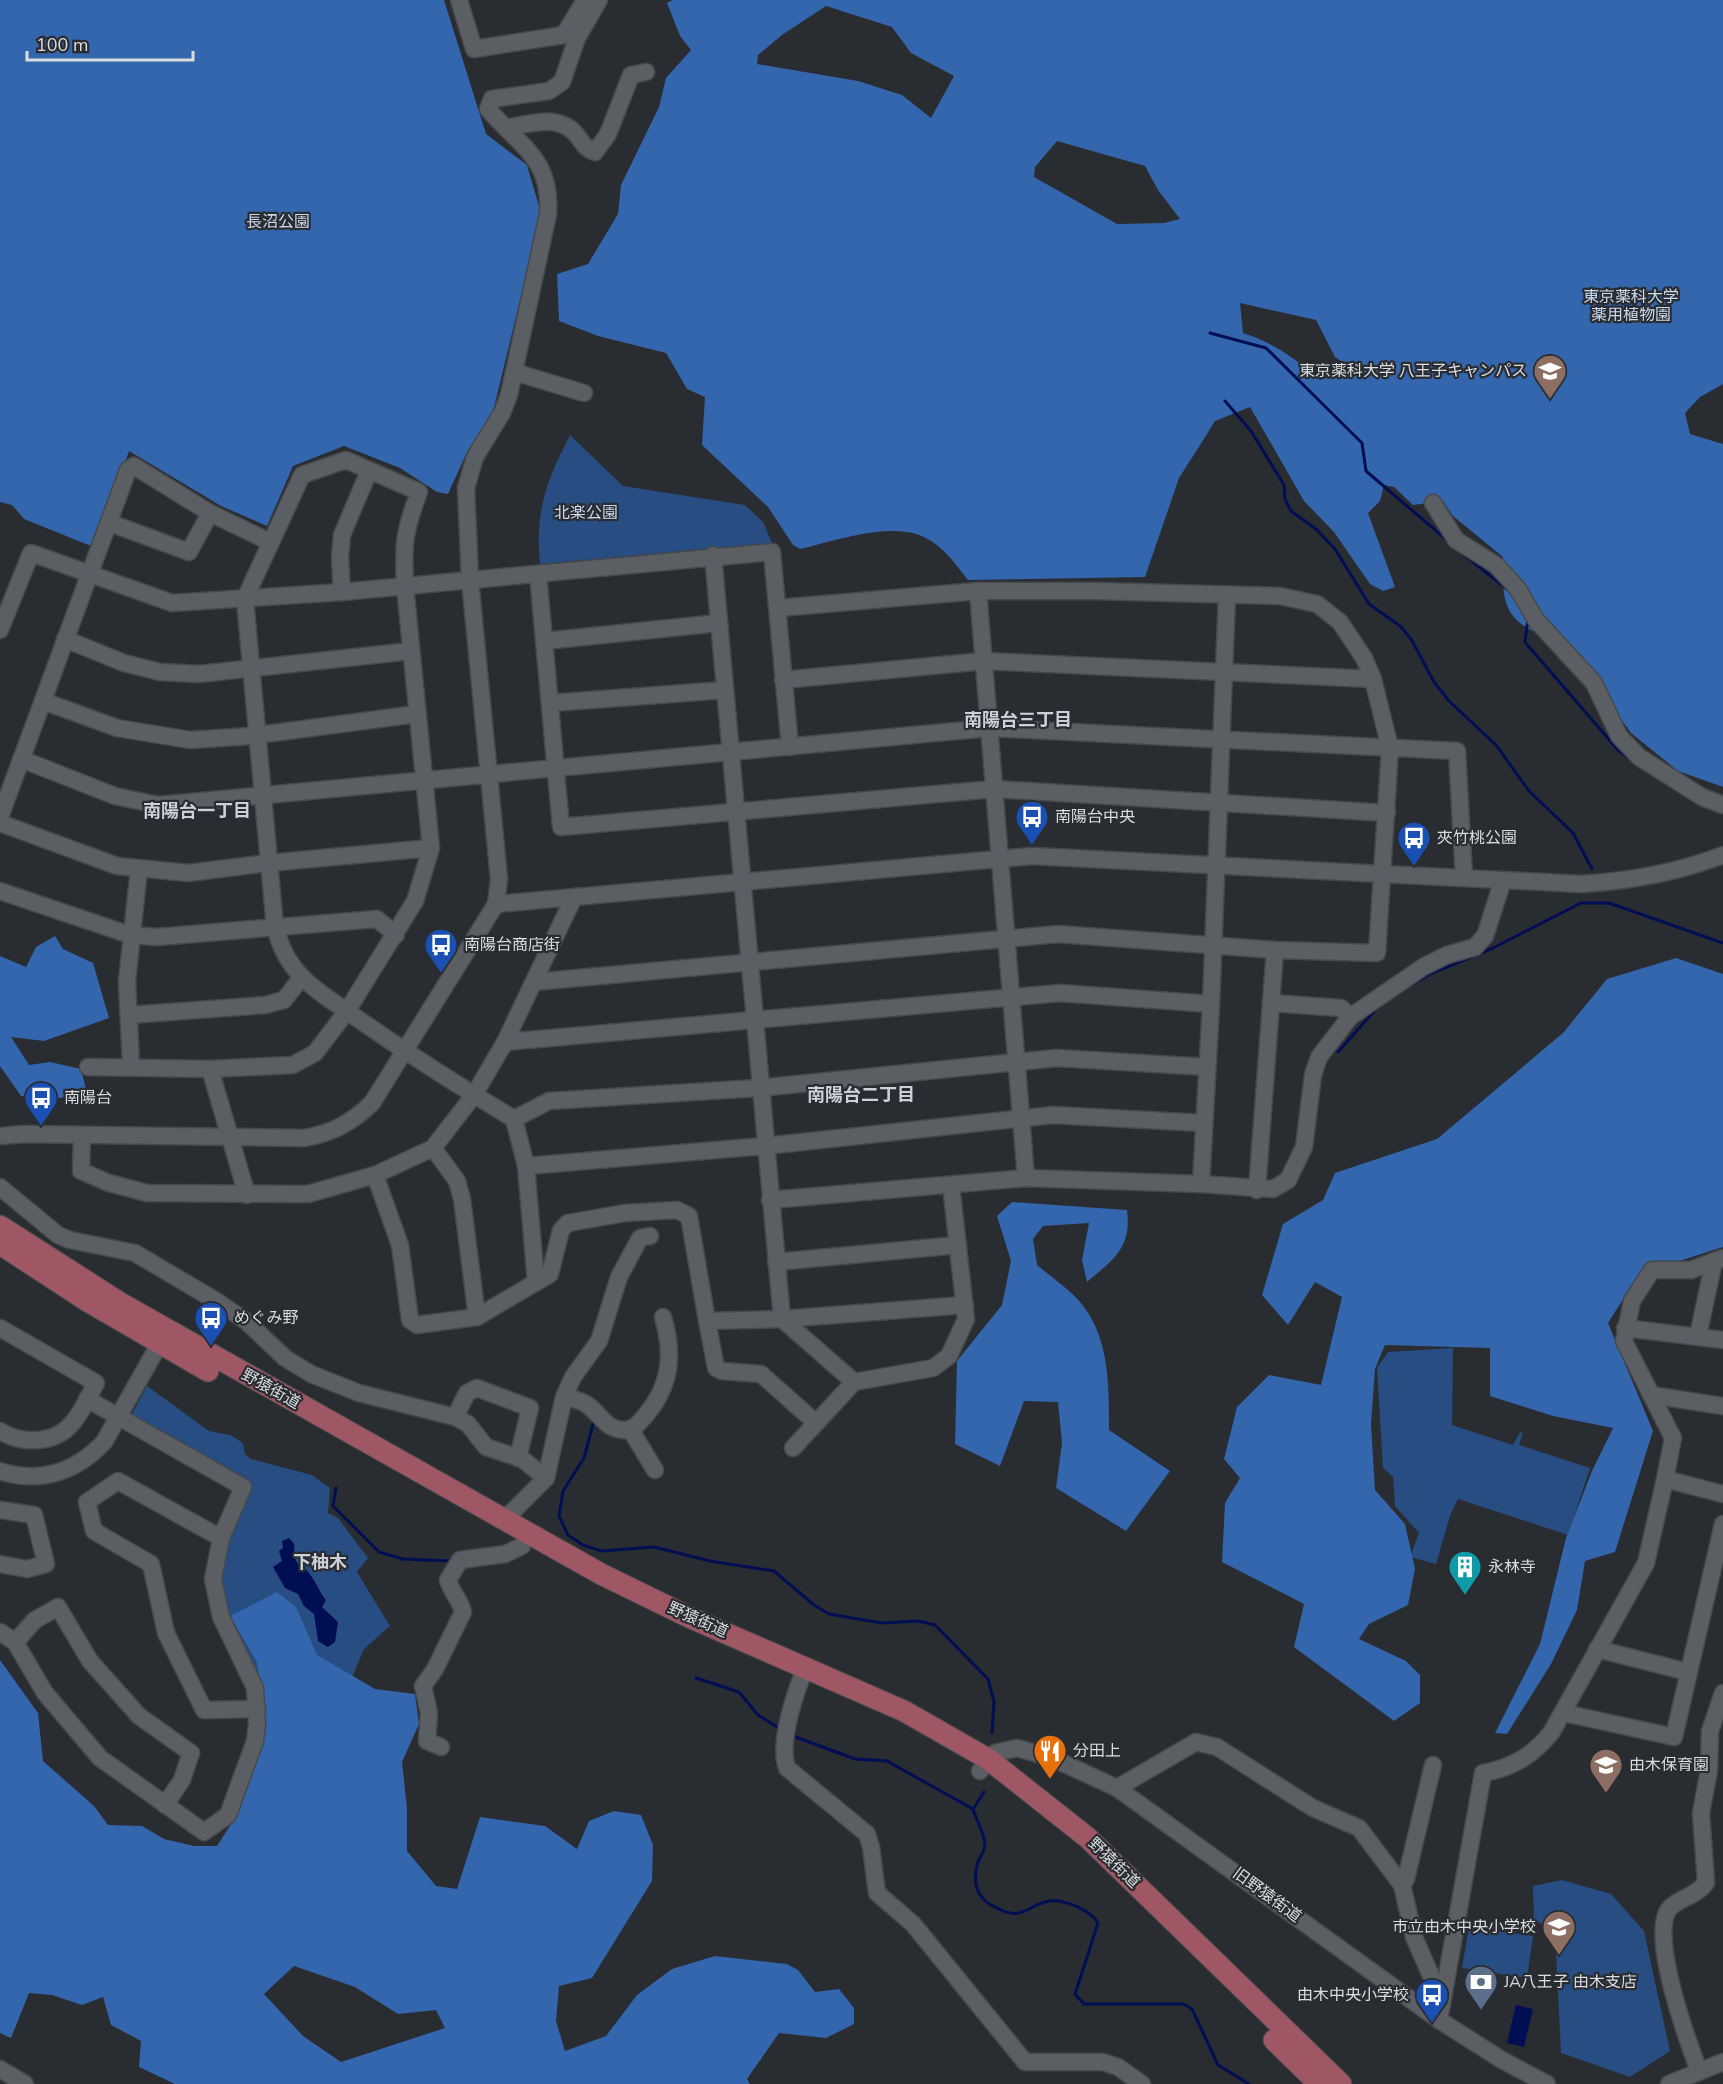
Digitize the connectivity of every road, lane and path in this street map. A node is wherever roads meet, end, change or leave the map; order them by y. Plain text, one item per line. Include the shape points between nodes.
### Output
1 (459, 0) edge
2 (585, 0) edge
3 (599, 0) edge
4 (646, 72) dead end
5 (507, 128) junction
6 (514, 372) junction
7 (584, 393) dead end
8 (369, 471) junction
9 (1433, 503) dead end
10 (210, 513) junction
11 (110, 523) junction
12 (270, 542) junction
13 (713, 555) junction
14 (538, 574) junction
15 (90, 575) junction
16 (470, 580) junction
17 (405, 586) junction
18 (978, 591) junction
19 (342, 592) junction
20 (1227, 595) junction
21 (245, 600) junction
22 (778, 608) junction
23 (719, 623) junction
24 (0, 630) edge
25 (65, 639) junction
26 (544, 641) junction
27 (411, 651) junction
28 (984, 661) junction
29 (250, 670) junction
30 (1224, 670) junction
31 (1373, 679) junction
32 (783, 680) junction
33 (725, 690) junction
34 (43, 701) junction
35 (550, 703) junction
36 (417, 714) junction
37 (989, 728) junction
38 (256, 735) junction
39 (1220, 739) junction
40 (790, 747) junction
41 (1390, 748) junction
42 (730, 753) junction
43 (21, 759) junction
44 (556, 768) junction
45 (488, 775) junction
46 (424, 780) junction
47 (994, 789) junction
48 (262, 795) junction
49 (1219, 801) junction
50 (1723, 805) edge
51 (736, 812) junction
52 (1387, 813) junction
53 (0, 817) edge
54 (0, 823) edge
55 (431, 848) junction
56 (1723, 855) edge
57 (1000, 858) junction
58 (268, 863) junction
59 (1215, 865) junction
60 (139, 869) junction
61 (1383, 873) junction
62 (1464, 877) junction
63 (1503, 880) junction
64 (742, 881) junction
65 (0, 891) edge
66 (574, 897) junction
67 (496, 904) junction
68 (275, 927) junction
69 (130, 935) junction
70 (396, 935) junction
71 (1006, 939) junction
72 (1213, 945) junction
73 (1275, 950) junction
74 (749, 963) junction
75 (302, 977) junction
76 (534, 982) junction
77 (1011, 998) junction
78 (1271, 1003) junction
79 (1211, 1004) junction
80 (347, 1011) junction
81 (129, 1015) junction
82 (1350, 1017) junction
83 (754, 1021) junction
84 (505, 1042) junction
85 (404, 1053) junction
86 (1017, 1063) junction
87 (88, 1066) dead end
88 (131, 1066) junction
89 (1207, 1067) junction
90 (210, 1069) junction
91 (760, 1088) junction
92 (474, 1095) junction
93 (514, 1119) junction
94 (1021, 1119) junction
95 (1203, 1123) junction
96 (82, 1135) junction
97 (0, 1136) edge
98 (230, 1137) junction
99 (765, 1146) junction
100 (433, 1148) junction
101 (526, 1166) junction
102 (375, 1175) junction
103 (1026, 1178) junction
104 (1201, 1184) junction
105 (951, 1185) junction
106 (0, 1187) edge
107 (1257, 1190) junction
108 (247, 1195) junction
109 (770, 1200) junction
110 (0, 1226) edge
111 (650, 1236) dead end
112 (0, 1244) edge
113 (958, 1245) junction
114 (1719, 1260) edge
115 (776, 1262) junction
116 (536, 1282) junction
117 (965, 1305) junction
118 (477, 1317) junction
119 (663, 1317) dead end
120 (782, 1319) junction
121 (707, 1321) junction
122 (0, 1328) edge
123 (1625, 1328) junction
124 (1698, 1336) junction
125 (163, 1337) junction
126 (1723, 1340) edge
127 (854, 1382) junction
128 (1652, 1395) junction
129 (564, 1397) junction
130 (87, 1399) junction
131 (1723, 1406) edge
132 (118, 1417) junction
133 (455, 1417) junction
134 (816, 1423) junction
135 (630, 1429) junction
136 (0, 1431) edge
137 (793, 1448) dead end
138 (518, 1458) junction
139 (655, 1470) dead end
140 (0, 1471) edge
141 (546, 1478) junction
142 (1665, 1479) junction
143 (1723, 1494) edge
144 (0, 1510) edge
145 (504, 1520) junction
146 (1723, 1524) edge
147 (221, 1538) junction
148 (522, 1546) junction
149 (0, 1564) edge
150 (0, 1632) edge
151 (15, 1642) junction
152 (1597, 1649) junction
153 (1688, 1672) junction
154 (803, 1674) junction
155 (1723, 1693) edge
156 (257, 1709) junction
157 (1564, 1713) junction
158 (441, 1747) dead end
159 (984, 1765) junction
160 (1433, 1765) dead end
161 (1117, 1788) junction
162 (165, 1805) junction
163 (1402, 1885) junction
164 (1442, 2001) junction
165 (1439, 2020) junction
166 (1723, 2062) edge
167 (0, 2069) edge
168 (1699, 2071) junction
169 (1540, 2083) edge
170 (25, 2084) edge
171 (1142, 2084) edge
172 (1319, 2084) edge
173 (1341, 2084) edge
174 (1669, 2084) edge

1 - 2 street via 474,49 564,34
3 - 5 street via 577,38 562,82 549,91 492,99 488,110
4 - 5 street via 631,75 608,134 595,152 585,148 568,126 560,123
5 - 6 street via 537,160 549,193 548,214
6 - 7 street
6 - 16 street via 502,413 476,457 466,488
8 - 12 street via 346,460 302,475
8 - 17 street via 419,492 404,536
8 - 19 street via 342,535
9 - 50 street via 1456,540 1496,565 1518,590 1536,620 1594,683 1618,736 1639,757 1701,797
10 - 11 street via 189,552
10 - 11 street via 134,466 128,470
10 - 12 street
11 - 15 street
12 - 21 street
13 - 14 street
13 - 22 street via 772,552
13 - 23 street
14 - 16 street
14 - 26 street
15 - 21 street via 164,602
15 - 24 street via 31,553
15 - 25 street
16 - 17 street
16 - 45 street
17 - 19 street
17 - 27 street
18 - 20 street
18 - 22 street
18 - 28 street
19 - 21 street
20 - 30 street
20 - 31 street via 1280,596 1317,604 1340,622
21 - 29 street
22 - 32 street
23 - 26 street
23 - 33 street
25 - 29 street via 124,663 160,672
25 - 34 street
26 - 35 street
27 - 29 street
27 - 36 street
28 - 30 street
28 - 32 street
28 - 37 street
29 - 38 street
30 - 31 street
30 - 39 street
31 - 41 street
32 - 40 street
33 - 35 street
33 - 42 street
34 - 38 street via 117,728 154,736 190,740
34 - 43 street
35 - 44 street
36 - 38 street
36 - 46 street
37 - 39 street
37 - 40 street
37 - 47 street
38 - 48 street
39 - 41 street
39 - 49 street
40 - 42 street
41 - 52 street
41 - 62 street via 1457,751
42 - 44 street
42 - 51 street
43 - 48 street via 136,802 158,805
43 - 53 street
44 - 45 street
44 - 51 street via 561,827
45 - 46 street
45 - 67 street via 499,879
46 - 48 street
46 - 55 street
47 - 49 street
47 - 51 street
47 - 57 street
48 - 58 street
49 - 52 street
49 - 59 street
51 - 64 street
52 - 61 street
54 - 60 street via 117,866
55 - 58 street
55 - 70 street via 415,901
56 - 63 street via 1629,881 1581,884
57 - 59 street via 1032,856
57 - 64 street
57 - 71 street
58 - 60 street via 188,873
58 - 68 street
59 - 61 street
59 - 72 street
60 - 69 street
61 - 62 street
61 - 73 street via 1377,953
62 - 63 street
63 - 82 street via 1485,936 1475,947 1423,967
64 - 66 street
64 - 74 street
65 - 69 street
66 - 67 street
66 - 76 street
67 - 85 street
68 - 69 street via 157,937
68 - 70 street via 376,919
68 - 75 street via 280,944
69 - 81 street
70 - 80 street
71 - 72 street via 1058,934
71 - 74 street
71 - 77 street
72 - 73 street
72 - 79 street
73 - 78 street
74 - 76 street
74 - 83 street
75 - 80 street
75 - 81 street via 284,1000 265,1005
76 - 84 street
77 - 79 street via 1060,993
77 - 83 street
77 - 86 street
78 - 82 street via 1341,1008
78 - 107 street
79 - 89 street
80 - 85 street
80 - 90 street via 315,1053 293,1065
81 - 88 street
82 - 107 street via 1319,1057 1304,1147 1288,1180 1273,1189
83 - 84 street
83 - 91 street
84 - 92 street
85 - 92 street
85 - 98 street via 372,1102 338,1130 304,1138
86 - 89 street via 1057,1058
86 - 91 street
86 - 94 street
87 - 88 street
88 - 90 street
89 - 95 street
90 - 98 street
91 - 93 street via 549,1101
91 - 99 street
92 - 93 street
92 - 100 street
93 - 101 street
94 - 95 street via 1053,1115
94 - 99 street
94 - 103 street
95 - 104 street
96 - 97 street
96 - 98 street
96 - 108 street via 81,1171 109,1183 147,1193
98 - 108 street
99 - 101 street
99 - 109 street
100 - 102 street
100 - 118 street via 457,1181 462,1199
101 - 116 street
102 - 108 street via 308,1194
102 - 118 street via 400,1245 410,1320 417,1325
103 - 104 street
103 - 105 street
104 - 107 street
105 - 109 street
105 - 113 street
106 - 133 street via 58,1235 135,1253 218,1302 247,1322 285,1358 311,1374 359,1394
109 - 115 street
110 - 125 main road, 野猿街道
111 - 129 street via 640,1238 624,1267 599,1341
112 - 125 main road, 野猿街道 via 89,1302
113 - 115 street
113 - 117 street
114 - 123 street via 1691,1270 1652,1270 1632,1301
114 - 124 street
115 - 120 street
116 - 118 street
116 - 121 street via 550,1274 561,1230 568,1223 625,1213 677,1210 688,1216
117 - 120 street
117 - 127 street via 966,1319 949,1356 933,1368
119 - 135 street via 669,1338 668,1374 656,1404
120 - 121 street
120 - 127 street
121 - 134 street via 716,1368 760,1374
122 - 130 street via 96,1383
123 - 124 street
123 - 128 street via 1624,1341
124 - 126 street
125 - 132 street
125 - 145 main road, 野猿街道
125 - 148 main road, 野猿街道
127 - 134 street
128 - 131 street
128 - 142 street via 1673,1438
129 - 135 street via 586,1404 610,1426
129 - 141 street
130 - 132 street
130 - 136 street via 74,1421 53,1437 20,1440
132 - 140 street via 104,1442 73,1467 53,1475 31,1477
132 - 147 street via 243,1487
133 - 138 street via 468,1424 486,1447
133 - 138 street via 467,1393 477,1388 530,1408
134 - 137 street
135 - 139 street
138 - 141 street
141 - 145 street
142 - 143 street
142 - 152 street via 1646,1563
144 - 149 street via 34,1515 46,1564 27,1569
145 - 154 main road, 野猿街道
146 - 153 street
147 - 156 street via 213,1579 215,1598 249,1671
147 - 156 street via 118,1481 87,1502 94,1531 151,1564 166,1633 204,1710
148 - 154 main road, 野猿街道 via 674,1624
148 - 158 street via 505,1554 457,1564 448,1580 463,1612 423,1686 429,1713 427,1741
150 - 151 street
151 - 162 street via 45,1693 100,1758
151 - 162 street via 35,1620 58,1607 90,1661 138,1716 190,1753 182,1780
152 - 153 street
152 - 157 street
153 - 157 street via 1674,1737
154 - 159 main road, 野猿街道 via 904,1711
154 - 171 street via 783,1756 787,1768 867,1834 877,1893 913,1924 1025,2062 1103,2062 1118,2067
155 - 168 street via 1710,1731 1709,1770 1701,1813 1706,1882 1698,1893 1670,1908 1664,1919 1677,2012
156 - 162 street via 255,1741 228,1815 204,1832
157 - 164 street via 1538,1748 1524,1759 1483,1773
159 - 161 street, 旧野猿街道 via 1004,1749 1029,1750
159 - 172 main road, 野猿街道 via 1088,1856
159 - 173 main road, 野猿街道 via 1088,1838
160 - 163 street
161 - 163 street via 1196,1742 1211,1745 1313,1808 1359,1828
161 - 165 street, 旧野猿街道
163 - 164 street via 1414,1937
164 - 165 street
165 - 169 street, 旧野猿街道
166 - 168 street
167 - 170 street
168 - 174 street

